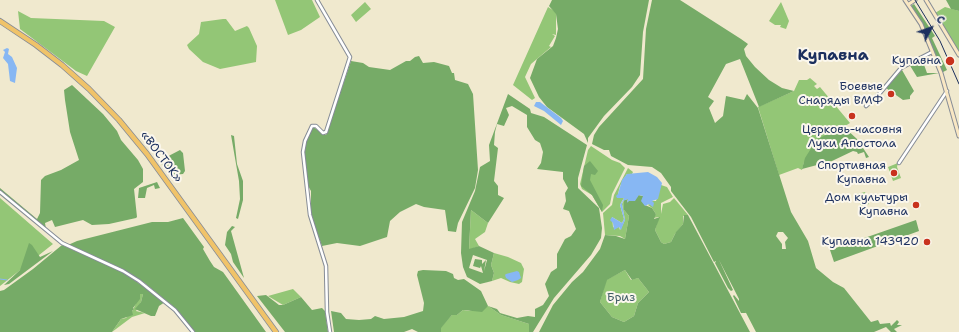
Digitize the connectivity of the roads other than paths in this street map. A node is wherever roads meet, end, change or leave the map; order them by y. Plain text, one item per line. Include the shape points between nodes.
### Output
1 (317, 0) edge
2 (905, 0) edge
3 (915, 0) edge
4 (926, 0) edge
5 (909, 4) junction
6 (0, 22) edge
7 (932, 52) junction
8 (959, 55) edge
9 (947, 90) junction
10 (866, 106) dead end
11 (959, 136) edge
12 (898, 163) dead end
13 (0, 192) edge
14 (193, 332) edge
15 (273, 332) edge
16 (276, 332) edge
17 (330, 332) edge

1 - 17 street via 350,57 326,132 323,133 316,126 312,126 303,152 310,215 326,264
2 - 5 main road
3 - 5 main road
4 - 8 main road
5 - 7 main road via 921,24
6 - 15 highway, «ВОСТОК» via 68,73 117,121
6 - 16 highway, «ВОСТОК» via 62,64 119,120 147,154
7 - 9 main road
7 - 10 street via 900,69
9 - 11 main road
9 - 12 street
13 - 14 street via 62,243 139,281 175,310

